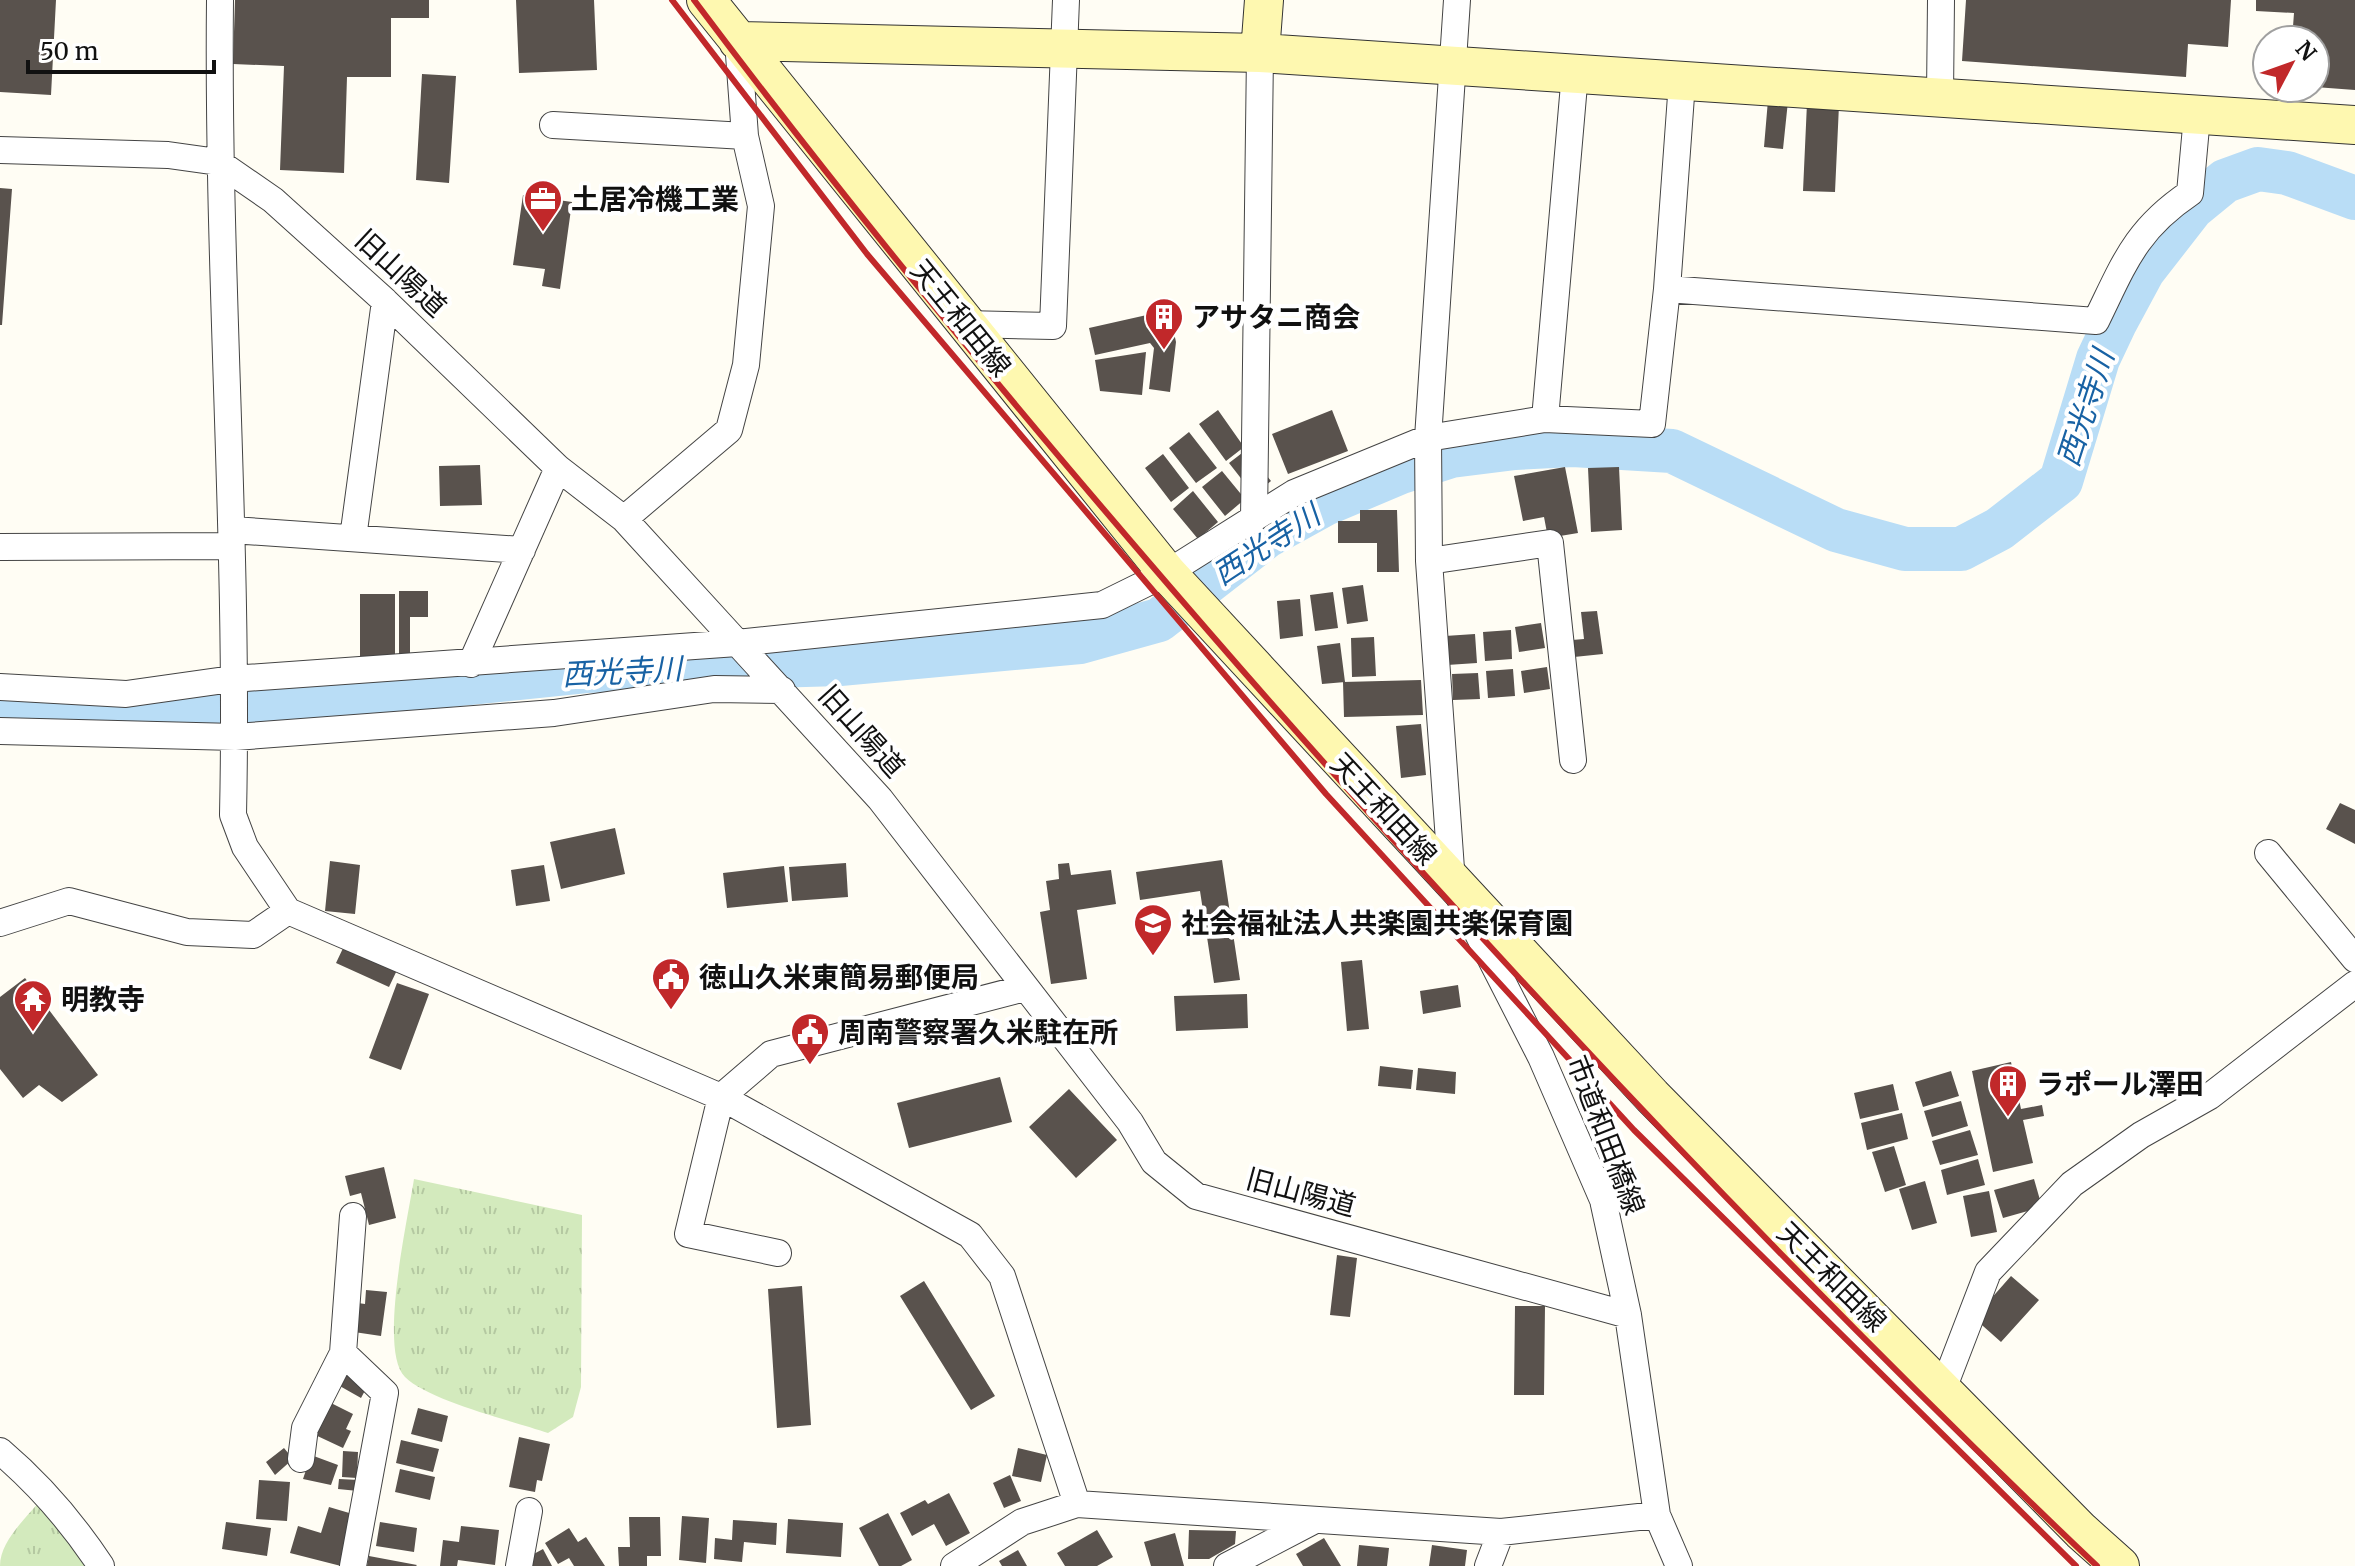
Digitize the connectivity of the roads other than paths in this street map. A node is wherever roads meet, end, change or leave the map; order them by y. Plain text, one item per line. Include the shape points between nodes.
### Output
1 (220, 0) edge
2 (706, 0) edge
3 (1066, 0) edge
4 (1264, 0) edge
5 (1457, 0) edge
6 (1941, 0) edge
7 (738, 41) junction
8 (1063, 50) junction
9 (1260, 53) junction
10 (1454, 68) junction
11 (1575, 73) junction
12 (1682, 82) junction
13 (1940, 95) junction
14 (2197, 116) junction
15 (553, 125) dead end
16 (2355, 125) edge
17 (745, 136) junction
18 (0, 150) edge
19 (218, 162) junction
20 (1667, 289) junction
21 (385, 301) junction
22 (965, 324) junction
23 (1545, 419) junction
24 (1428, 438) junction
25 (558, 468) junction
26 (624, 519) junction
27 (1254, 519) junction
28 (231, 538) junction
29 (353, 538) junction
30 (0, 547) edge
31 (522, 550) junction
32 (1429, 561) junction
33 (1167, 573) junction
34 (737, 643) junction
35 (471, 664) junction
36 (232, 679) junction
37 (0, 687) edge
38 (782, 690) junction
39 (0, 731) edge
40 (235, 737) junction
41 (1573, 760) dead end
42 (2268, 853) dead end
43 (1452, 883) junction
44 (288, 911) junction
45 (0, 923) edge
46 (2355, 959) edge
47 (2355, 984) edge
48 (1025, 988) junction
49 (721, 1097) junction
50 (353, 1216) dead end
51 (778, 1253) dead end
52 (1628, 1315) junction
53 (343, 1353) junction
54 (1943, 1389) junction
55 (0, 1451) edge
56 (301, 1459) dead end
57 (1077, 1504) junction
58 (529, 1511) dead end
59 (1657, 1515) junction
60 (1315, 1520) junction
61 (1501, 1532) junction
62 (981, 1558) edge
63 (101, 1566) edge
64 (353, 1566) edge
65 (519, 1566) edge
66 (954, 1566) edge
67 (1227, 1566) edge
68 (1488, 1566) edge
69 (1679, 1566) edge
70 (2120, 1566) edge

1 - 19 street
2 - 7 street, 天王和田線
3 - 8 street
4 - 9 street
5 - 10 street
6 - 13 street
7 - 8 street
7 - 17 street
7 - 22 street, 天王和田線
8 - 9 street
8 - 22 street via 1053,326
9 - 10 street
9 - 27 street
10 - 11 street
10 - 24 street
11 - 12 street
11 - 23 street
12 - 13 street
12 - 20 street
13 - 14 street
14 - 16 street
14 - 20 street via 2190,193 2161,212 2138,238 2096,321
15 - 17 street
17 - 26 street via 761,206 746,365 729,430
18 - 19 street via 168,155
19 - 21 street, 旧山陽道 via 273,200
19 - 28 street
20 - 23 street via 1652,424
21 - 25 street, 旧山陽道
21 - 29 street
22 - 33 street, 天王和田線
23 - 24 street
24 - 27 street via 1294,493
24 - 32 street
25 - 26 street, 旧山陽道
25 - 31 street
26 - 34 street, 旧山陽道
27 - 33 street
28 - 29 street
28 - 30 street
28 - 36 street
29 - 31 street
31 - 35 street
32 - 41 street via 1550,543
32 - 43 street
33 - 34 street via 1102,605
33 - 43 street, 天王和田線
34 - 35 street
34 - 38 street, 旧山陽道
35 - 36 street
36 - 37 street via 126,694
36 - 40 street
38 - 40 street via 714,689 554,713
38 - 48 street, 旧山陽道 via 880,799
39 - 40 street
40 - 44 street via 233,815 245,847
42 - 46 street
43 - 52 street, 市道和田橋線 via 1541,1057 1603,1200
43 - 54 street, 天王和田線 via 1652,1096
44 - 45 street via 253,935 187,932 69,901
44 - 49 street
47 - 54 street via 2210,1096 2141,1135 2072,1184 1988,1272
48 - 49 street via 771,1054
48 - 52 street, 旧山陽道 via 1130,1122 1154,1162 1196,1196
49 - 51 street via 688,1234
49 - 57 street via 970,1235 1002,1276
50 - 53 street
52 - 59 street, 市道和田橋線
53 - 56 street via 305,1428
53 - 64 street via 385,1393
54 - 70 street, 天王和田線
55 - 63 street via 75,1527
57 - 60 street
57 - 62 street via 1022,1522
58 - 65 street
59 - 61 street
59 - 69 street, 市道和田橋線
60 - 61 street
60 - 67 street
61 - 68 street
62 - 66 street

